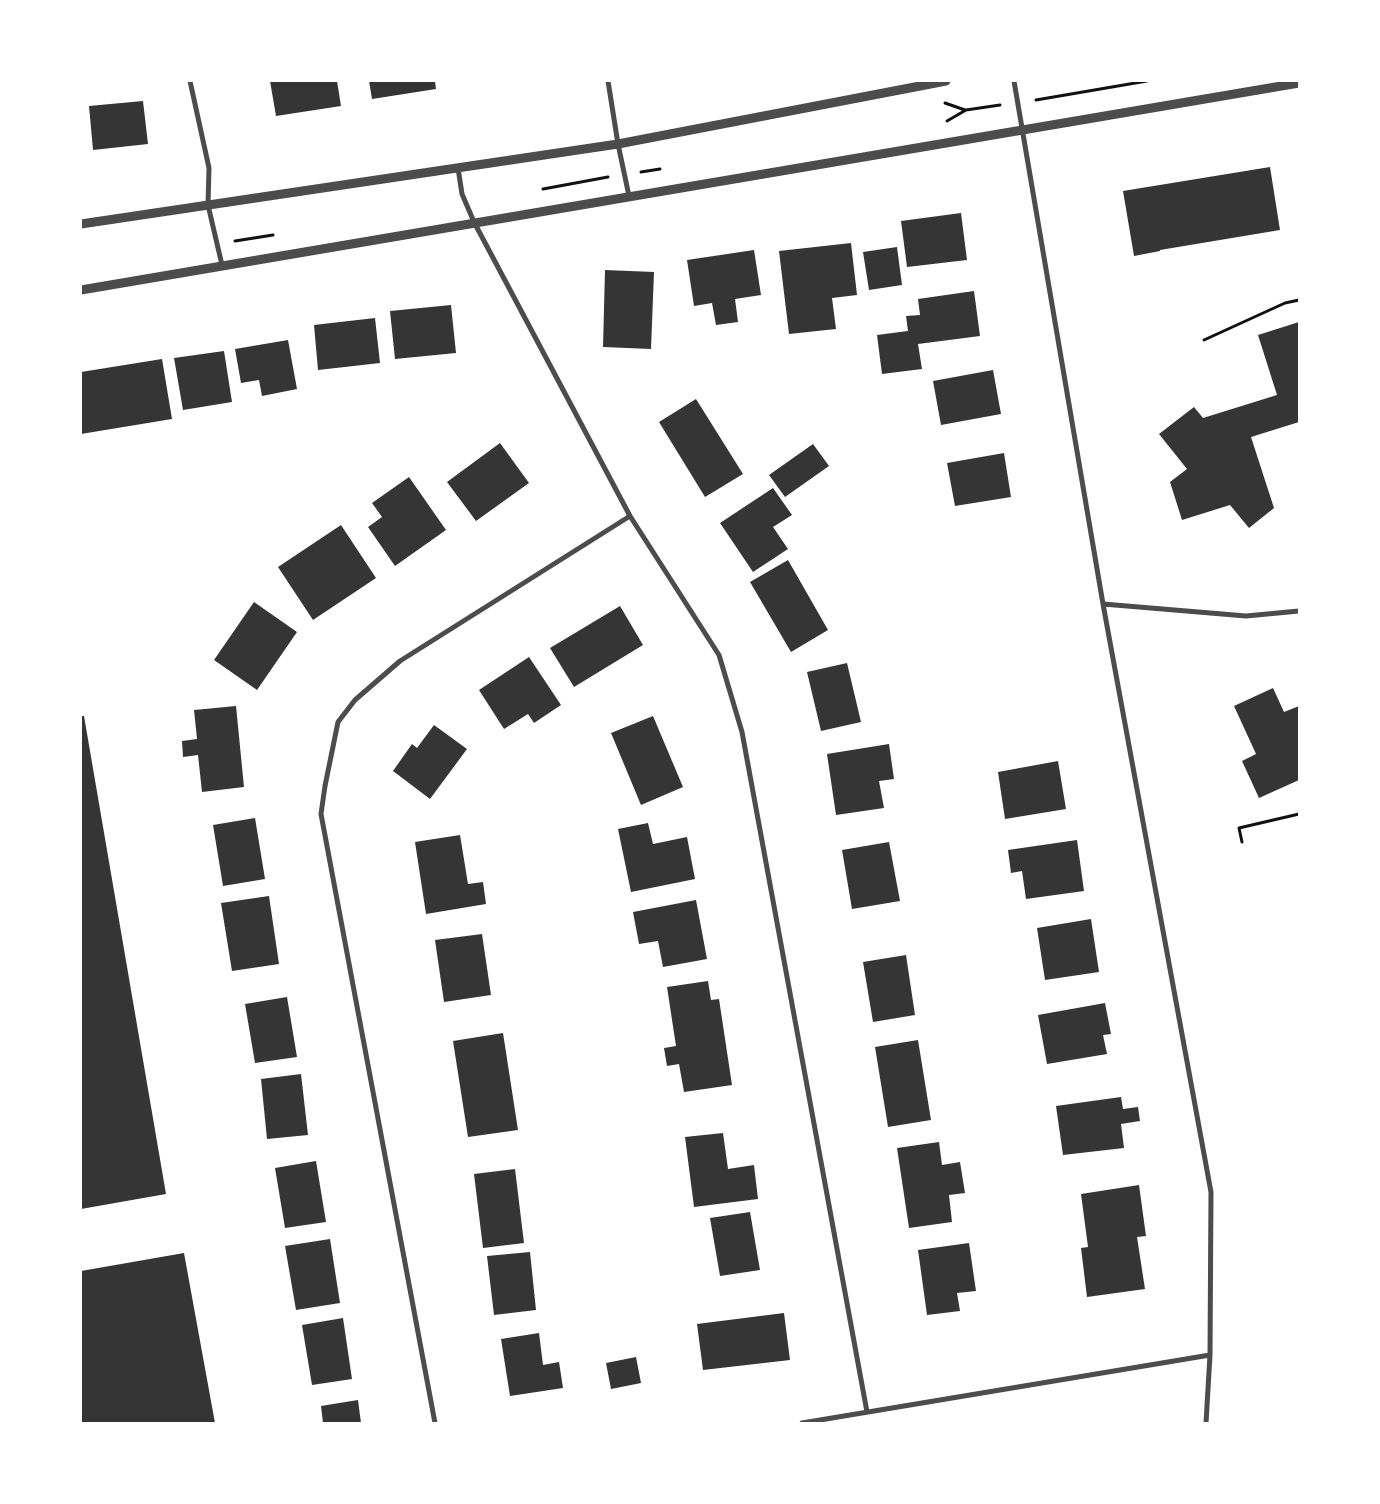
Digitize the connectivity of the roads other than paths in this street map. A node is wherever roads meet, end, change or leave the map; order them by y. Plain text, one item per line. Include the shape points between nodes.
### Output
1 (190, 81) edge
2 (608, 81) edge
3 (946, 81) edge
4 (1014, 81) edge
5 (1299, 83) edge
6 (1022, 130) junction
7 (618, 144) junction
8 (458, 168) junction
9 (630, 196) junction
10 (208, 205) junction
11 (474, 222) junction
12 (81, 224) edge
13 (222, 265) junction
14 (81, 290) edge
15 (630, 516) junction
16 (1102, 604) junction
17 (1299, 611) edge
18 (1210, 1355) junction
19 (868, 1412) junction
20 (435, 1423) edge
21 (802, 1423) edge
22 (1206, 1423) edge

1 - 10 street via 210,168
2 - 7 street
3 - 7 street
4 - 6 street
5 - 6 street
6 - 9 street
6 - 16 street
7 - 8 street
7 - 9 street
8 - 10 street
8 - 11 street via 462,194
9 - 11 street
10 - 12 street
10 - 13 street
11 - 13 street
11 - 15 street
13 - 14 street
15 - 19 street via 719,655 742,732
15 - 20 street via 400,661 355,700 338,722 321,814
16 - 17 street via 1246,616
16 - 18 street via 1210,1192
18 - 19 street
18 - 22 street
19 - 21 street

